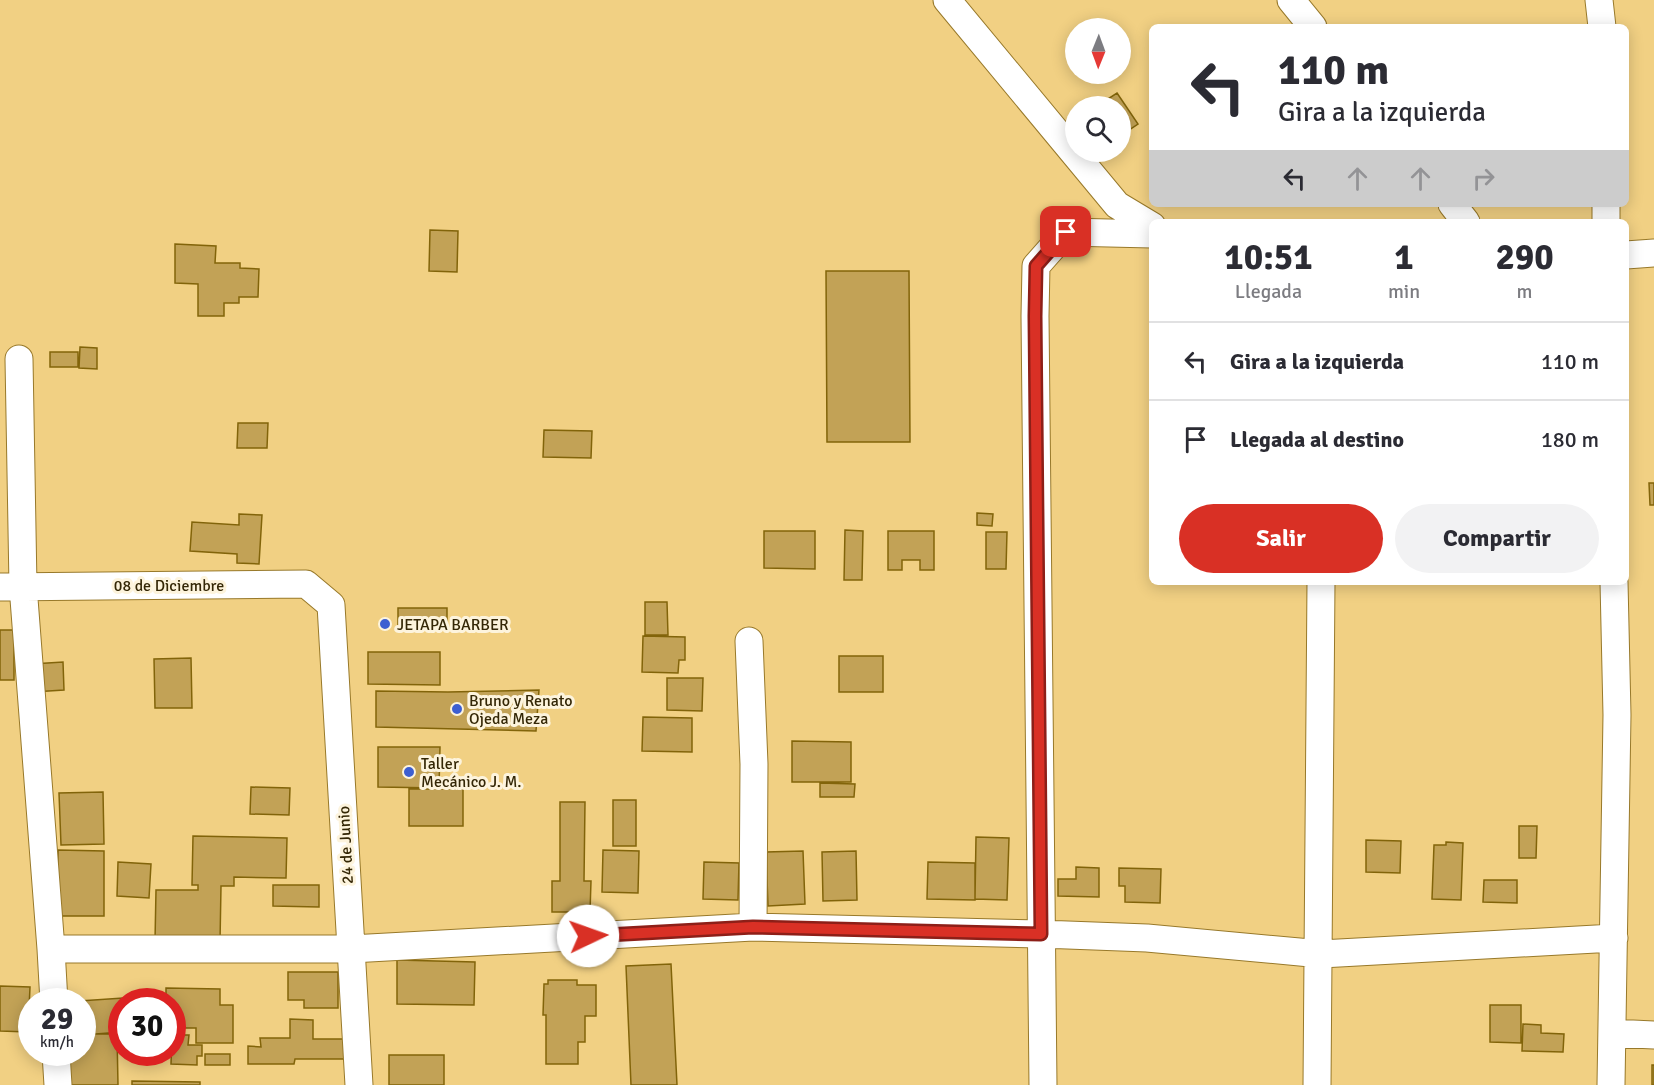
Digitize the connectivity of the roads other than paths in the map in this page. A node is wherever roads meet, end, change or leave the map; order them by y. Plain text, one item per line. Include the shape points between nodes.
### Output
1 (947, 0) edge
2 (1291, 0) edge
3 (1599, 0) edge
4 (1310, 24) edge
5 (1602, 24) edge
6 (1454, 207) edge
7 (1464, 219) edge
8 (1149, 224) edge
9 (1149, 234) edge
10 (1654, 253) edge
11 (1629, 255) edge
12 (19, 359) dead end
13 (1322, 585) edge
14 (1614, 585) edge
15 (12, 587) edge
16 (331, 605) joint
17 (749, 641) dead end
18 (753, 927) junction
19 (1041, 934) junction
20 (1614, 938) junction
21 (51, 949) junction
22 (351, 949) junction
23 (1318, 954) junction
24 (53, 988) edge
25 (1612, 1033) junction
26 (1654, 1035) edge
27 (57, 1066) edge
28 (58, 1085) edge
29 (359, 1085) edge
30 (1043, 1085) edge
31 (1317, 1085) edge
32 (1611, 1085) edge

1 - 8 street via 1117,205
2 - 4 street
3 - 5 street
6 - 7 street
9 - 19 street via 1066,232 1036,266
10 - 11 street
12 - 15 street
13 - 23 street
14 - 20 street
15 - 16 street, 08 de Diciembre via 306,584
15 - 21 street
16 - 22 street, 24 de Junio
17 - 18 street via 754,764
18 - 19 street
18 - 22 street
19 - 23 street via 1147,938
19 - 30 street
20 - 23 street
20 - 25 street
21 - 22 street
21 - 24 street
22 - 29 street, 24 de Junio
23 - 31 street
25 - 26 street
25 - 32 street
27 - 28 street

